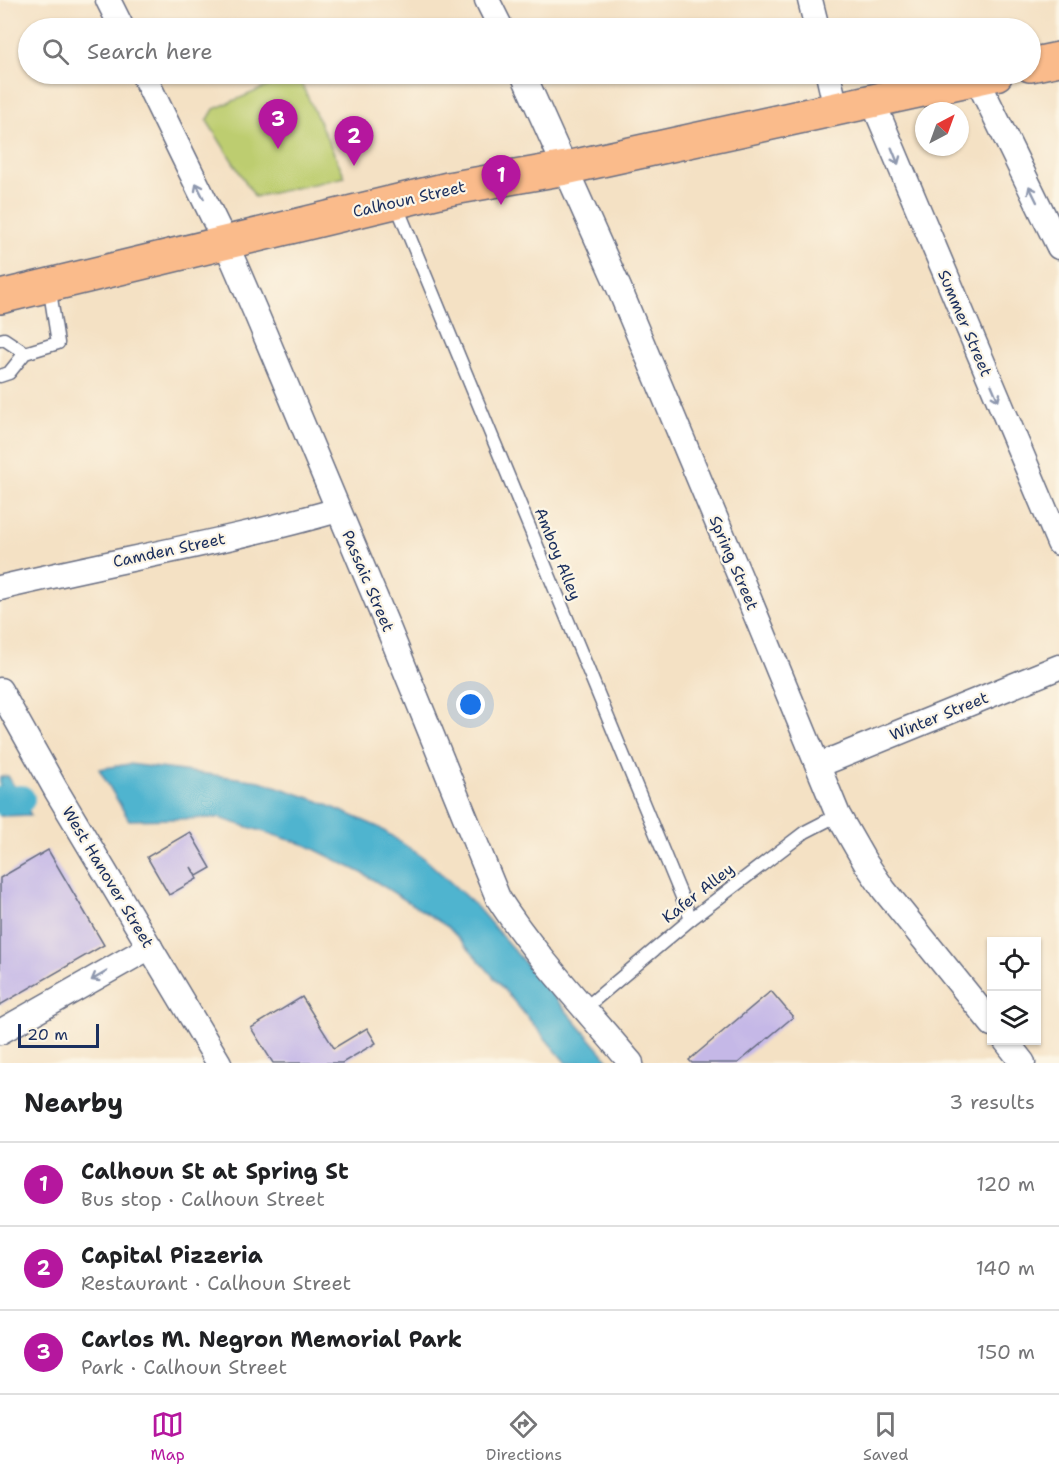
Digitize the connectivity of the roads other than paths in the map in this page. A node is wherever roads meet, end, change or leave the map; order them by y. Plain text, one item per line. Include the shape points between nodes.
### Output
1 (108, 0) edge
2 (487, 0) edge
3 (810, 0) edge
4 (117, 18) edge
5 (496, 18) edge
6 (814, 18) edge
7 (1059, 59) edge
8 (1041, 63) edge
9 (148, 84) edge
10 (528, 84) edge
11 (830, 84) edge
12 (950, 84) edge
13 (981, 84) edge
14 (886, 98) junction
15 (836, 109) junction
16 (567, 168) junction
17 (395, 201) junction
18 (226, 244) junction
19 (1059, 247) edge
20 (48, 284) junction
21 (0, 297) edge
22 (0, 340) edge
23 (25, 353) junction
24 (0, 376) edge
25 (338, 510) junction
26 (1059, 543) edge
27 (0, 588) edge
28 (1059, 667) edge
29 (0, 690) edge
30 (819, 765) junction
31 (838, 815) junction
32 (691, 919) junction
33 (150, 947) junction
34 (585, 1008) junction
35 (987, 1018) edge
36 (0, 1032) edge
37 (1008, 1045) edge
38 (219, 1063) edge
39 (631, 1063) edge
40 (1023, 1063) edge

1 - 4 street
2 - 5 street
3 - 6 street
7 - 8 main road
18 -> 9 street, Passaic Street
10 - 16 street, Spring Street
11 - 15 street
12 - 14 main road, Calhoun Street
19 -> 13 street
14 - 15 main road, Calhoun Street
14 -> 26 street, Summer Street
15 - 16 main road, Calhoun Street
16 - 17 main road, Calhoun Street
16 - 30 street, Spring Street
17 - 18 main road, Calhoun Street
17 - 32 lane, Amboy Alley
18 - 20 main road, Calhoun Street
18 - 25 street, Passaic Street
20 - 21 main road, Calhoun Street
20 - 23 lane via 58,343
22 - 23 lane
23 - 24 lane via 9,373
25 - 27 street, Camden Street via 261,531
25 - 34 street, Passaic Street via 498,898 534,949
28 - 30 street, Winter Street
29 - 33 street, West Hanover Street
30 - 31 street, Spring Street
31 - 32 lane, Kafer Alley via 805,832
31 - 35 street, Spring Street via 884,890
32 - 34 lane, Kafer Alley
33 -> 36 street
33 - 38 street, West Hanover Street
34 - 39 street, Passaic Street
37 - 40 street

